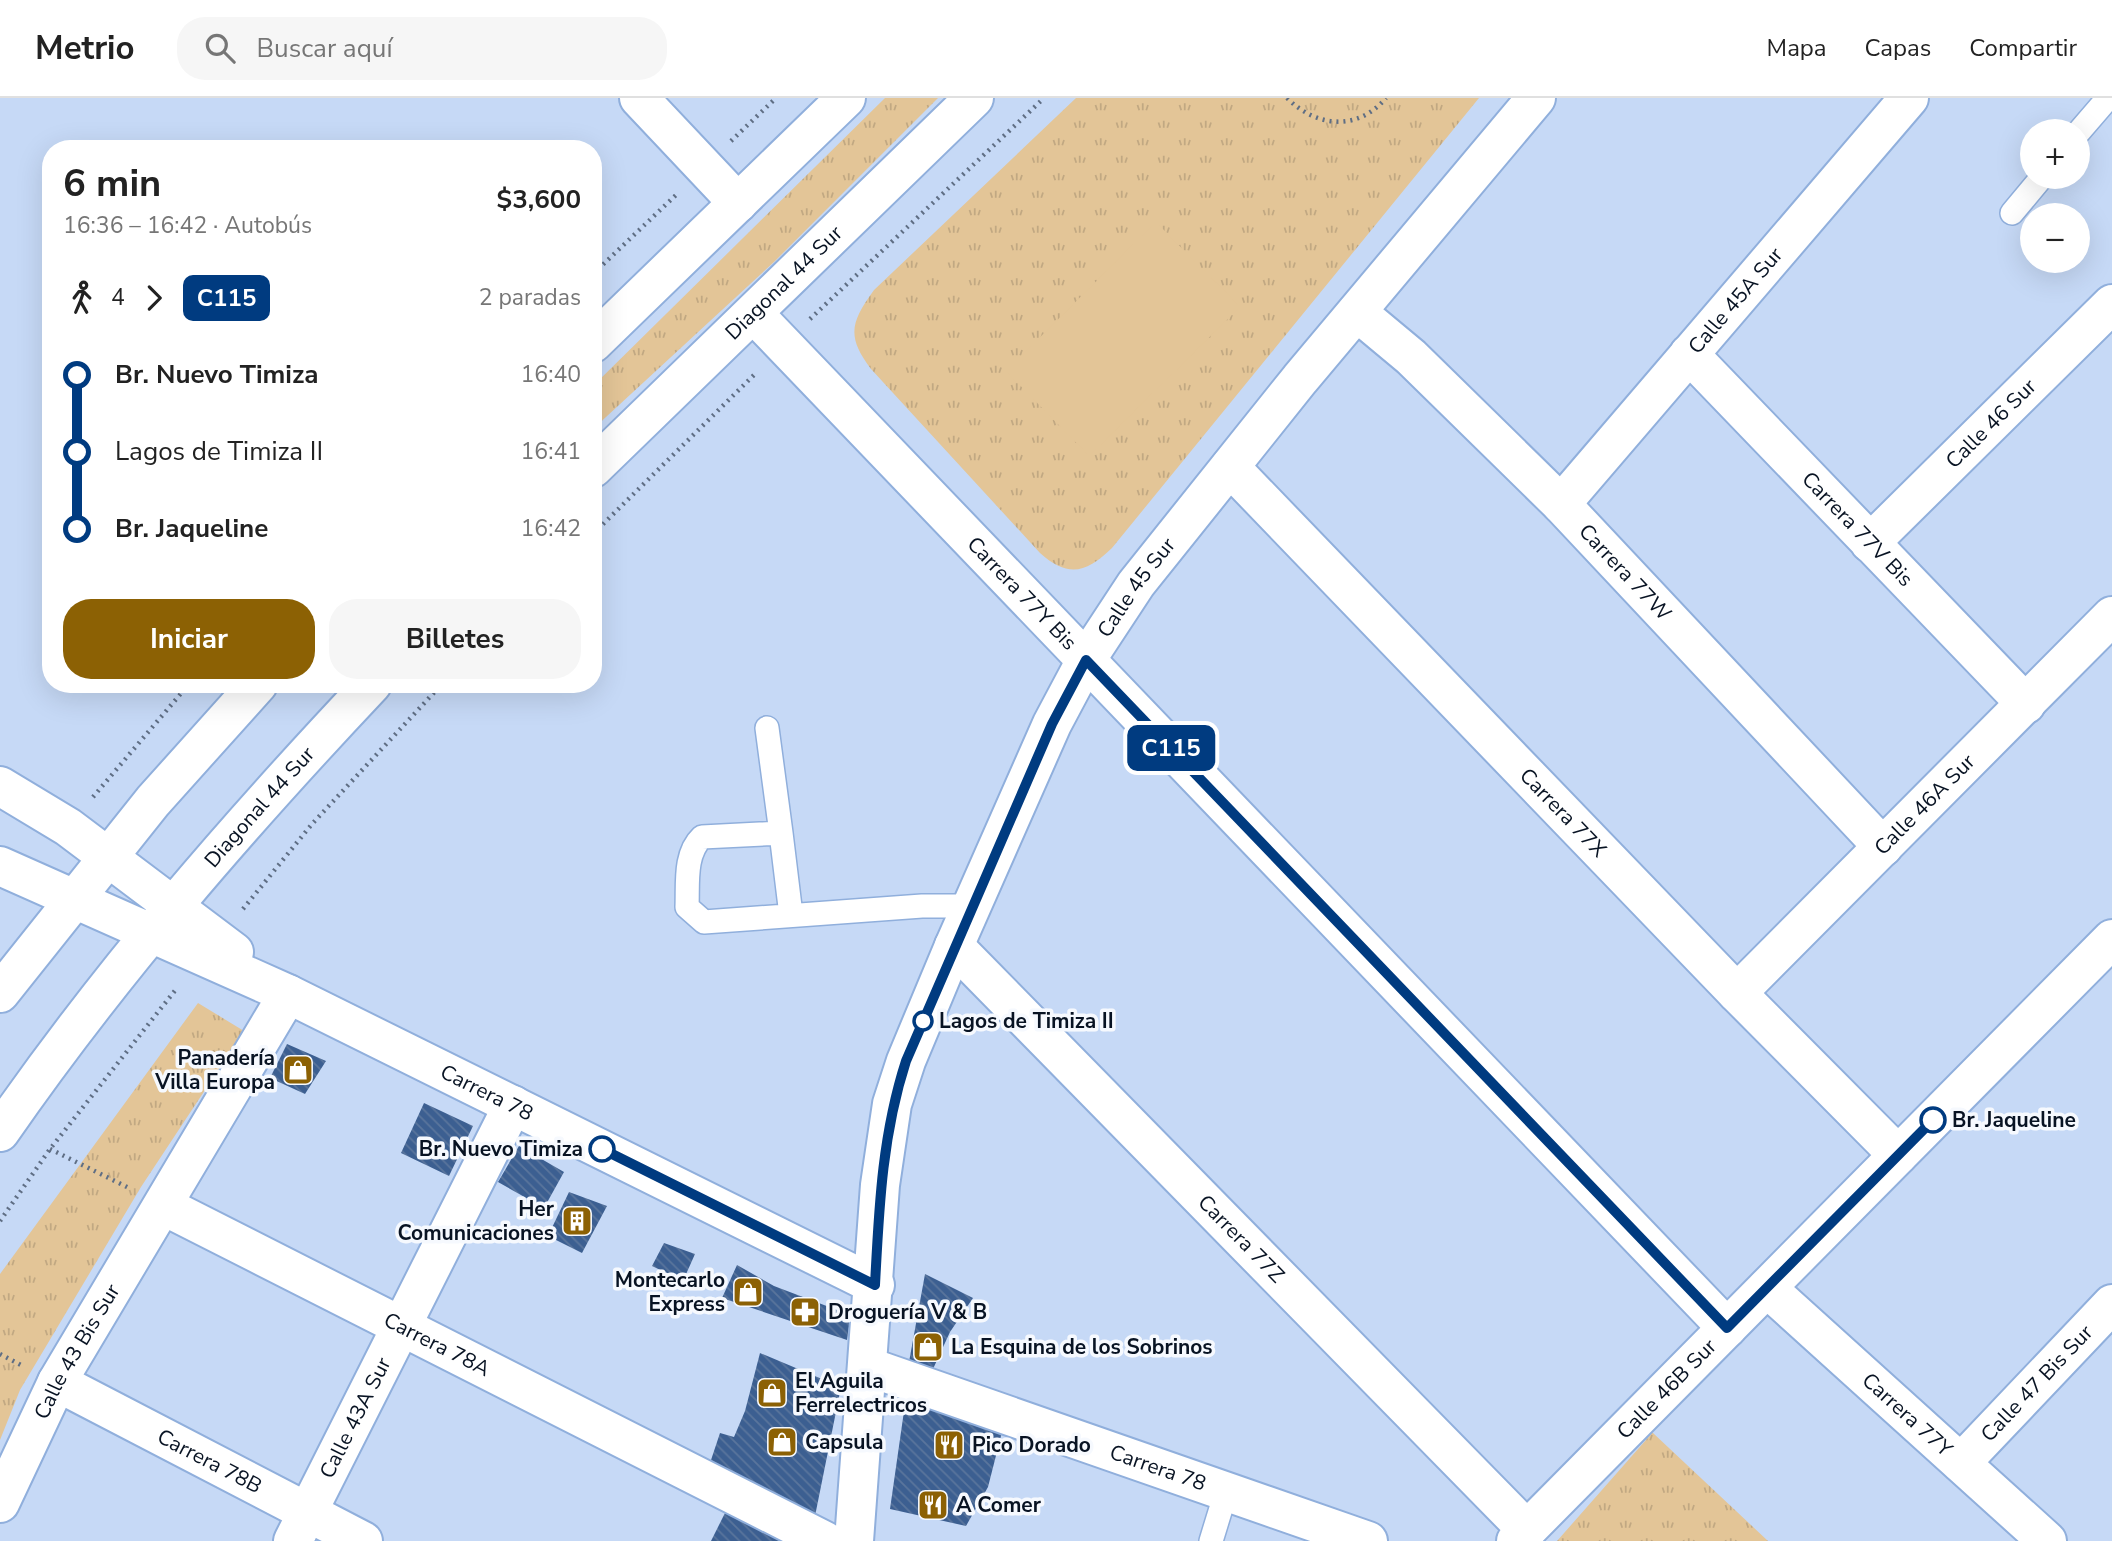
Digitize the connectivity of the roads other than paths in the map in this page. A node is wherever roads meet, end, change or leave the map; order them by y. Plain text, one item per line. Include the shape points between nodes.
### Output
1 (639, 98) edge
2 (846, 98) edge
3 (974, 98) edge
4 (1536, 98) edge
5 (1909, 98) edge
6 (2108, 98) edge
7 (2090, 119) edge
8 (2032, 189) edge
9 (738, 203) junction
10 (2011, 213) dead end
11 (2112, 304) edge
12 (1357, 312) junction
13 (754, 314) junction
14 (602, 334) edge
15 (1689, 355) junction
16 (602, 459) edge
17 (1230, 467) junction
18 (1561, 504) junction
19 (1870, 543) junction
20 (2112, 616) edge
21 (1086, 660) junction
22 (250, 693) edge
23 (363, 693) edge
24 (2026, 704) junction
25 (767, 729) dead end
26 (0, 786) edge
27 (781, 833) junction
28 (1883, 847) junction
29 (107, 857) junction
30 (0, 866) edge
31 (73, 899) junction
32 (972, 906) junction
33 (791, 915) junction
34 (163, 921) junction
35 (954, 946) junction
36 (2110, 946) edge
37 (0, 993) edge
38 (1737, 993) junction
39 (288, 994) junction
40 (513, 1105) junction
41 (0, 1132) edge
42 (1898, 1155) junction
43 (164, 1206) junction
44 (875, 1285) junction
45 (1767, 1288) junction
46 (2112, 1304) edge
47 (402, 1326) junction
48 (1727, 1328) junction
49 (869, 1367) junction
50 (57, 1382) junction
51 (1961, 1463) junction
52 (1226, 1492) junction
53 (0, 1503) edge
54 (300, 1526) edge
55 (1521, 1536) edge
56 (363, 1541) edge
57 (825, 1541) edge
58 (854, 1541) edge
59 (1211, 1541) edge
60 (1368, 1541) edge
61 (2047, 1541) edge

1 - 9 street
2 - 9 street
3 - 13 street, Diagonal 44 Sur
4 - 12 street, Calle 45 Sur
5 - 15 street, Calle 45A Sur
6 - 7 lane
8 - 10 lane
9 - 14 street
11 - 19 street, Calle 46 Sur
12 - 17 street, Calle 45 Sur
12 - 18 street, Carrera 77W via 1411,357
13 - 16 street, Diagonal 44 Sur
13 - 21 street, Carrera 77Y Bis
15 - 18 street, Calle 45A Sur
15 - 19 street, Carrera 77V Bis
17 - 21 street, Calle 45 Sur via 1136,584
17 - 38 street, Carrera 77X
18 - 28 street, Carrera 77W
19 - 24 street, Carrera 77V Bis
20 - 24 street, Calle 46A Sur
21 - 32 street, Calle 45 Sur via 1052,724
21 - 48 street, Carrera 77Y Bis
22 - 29 street
23 - 34 street, Diagonal 44 Sur via 285,776
24 - 28 street, Calle 46A Sur
25 - 27 lane
26 - 29 street, Carrera 78 via 46,812
27 - 33 lane
27 - 33 lane via 702,837 690,854 687,907 704,922
28 - 38 street, Calle 46A Sur
29 - 31 street
29 - 34 street, Carrera 78
30 - 31 street, Carrera 78
31 - 34 street, Carrera 78
31 - 37 street
32 - 33 lane
32 - 35 street, Calle 45 Sur
34 - 39 street, Carrera 78
34 - 41 street, Diagonal 44 Sur via 86,1013
35 - 44 street, Calle 45 Sur via 892,1104 880,1185
35 - 55 street, Carrera 77Z
36 - 42 street, Calle 46B Sur
38 - 42 street, Carrera 77X
39 - 40 street, Carrera 78
39 - 43 street, Calle 43 Bis Sur
40 - 44 street, Carrera 78
40 - 47 street, Calle 43A Sur
42 - 45 street, Calle 46B Sur
43 - 47 street, Carrera 78A
43 - 50 street, Calle 43 Bis Sur
44 - 49 street, Calle 45 Sur
45 - 48 street, Calle 46B Sur
45 - 51 street, Carrera 77Y
46 - 51 street, Calle 47 Bis Sur
47 - 54 street, Calle 43A Sur
47 - 57 street, Carrera 78A
48 - 55 street, Calle 46B Sur
49 - 52 street, Carrera 78
49 - 58 street, Calle 45 Sur
50 - 53 street, Calle 43 Bis Sur
50 - 54 street, Carrera 78B
51 - 61 street, Carrera 77Y
52 - 59 lane
52 - 60 street, Carrera 78
54 - 56 street, Carrera 78B

